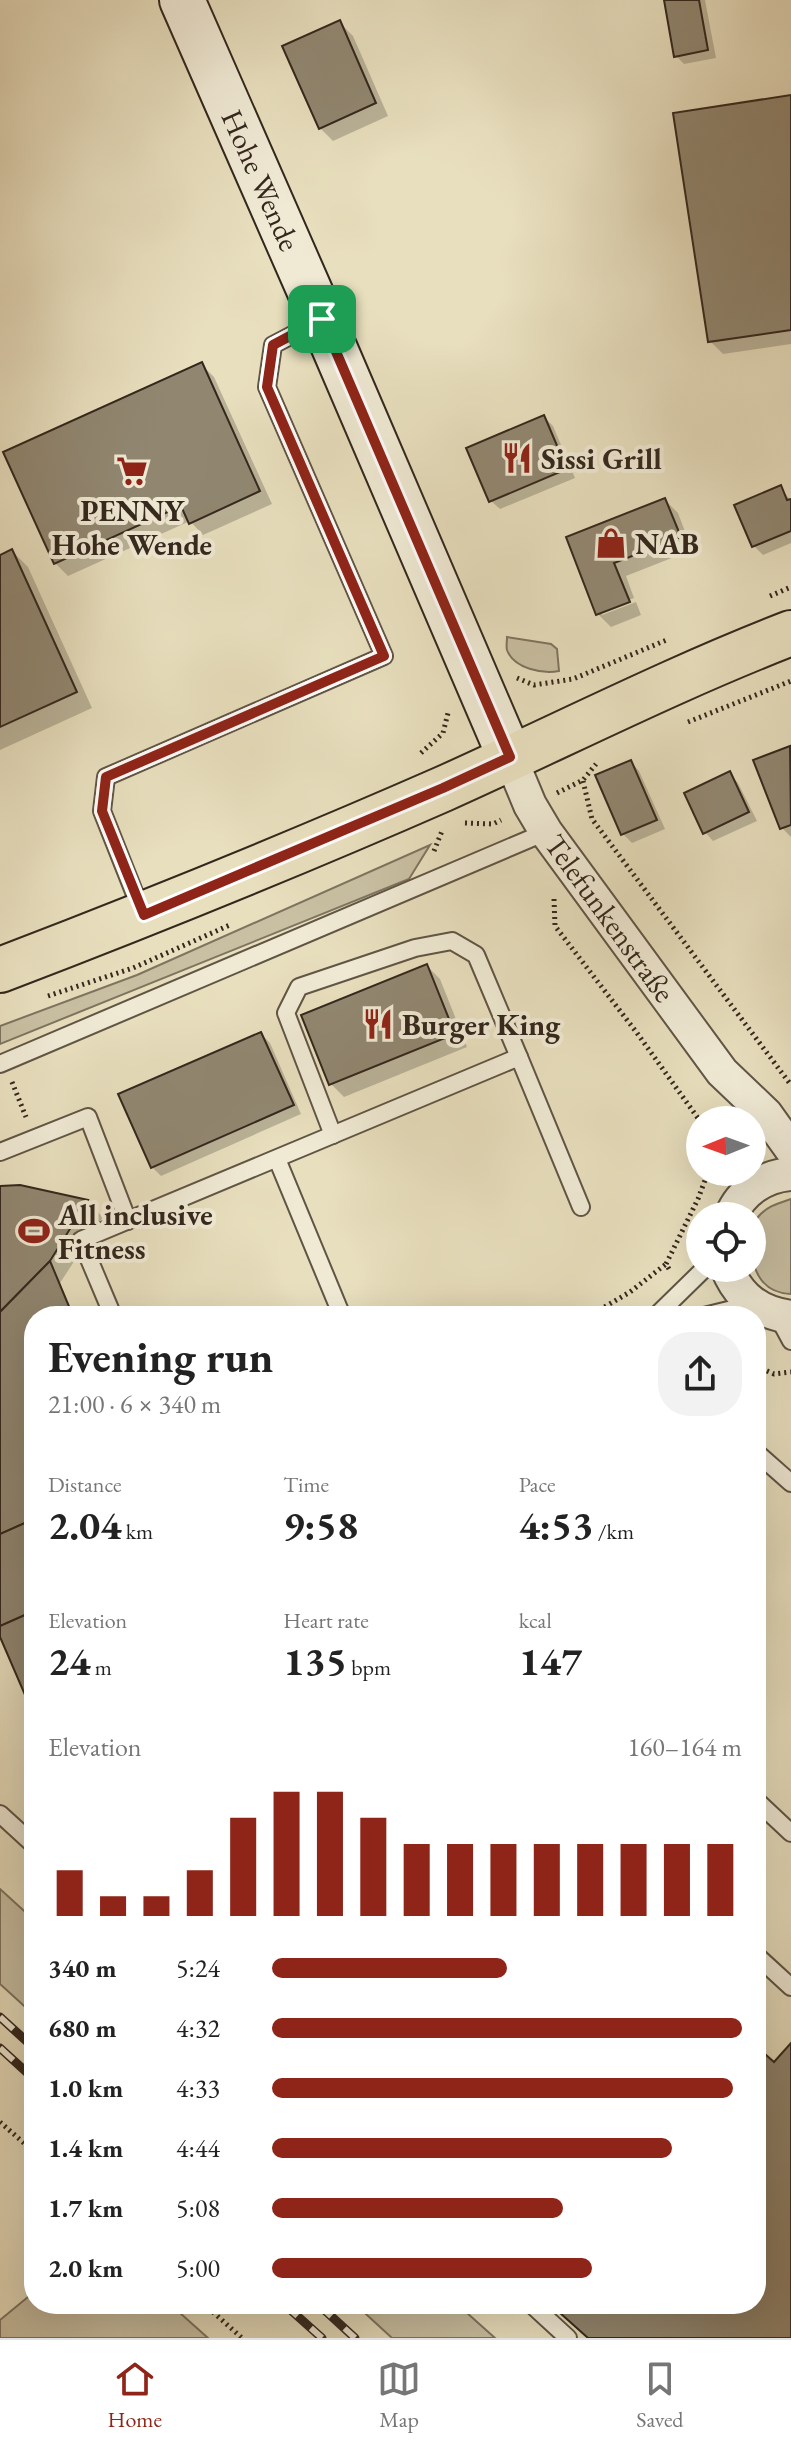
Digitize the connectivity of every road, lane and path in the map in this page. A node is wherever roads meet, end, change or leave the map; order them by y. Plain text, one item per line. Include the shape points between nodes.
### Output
1 (182, 0) edge
2 (322, 319) junction
3 (791, 587) edge
4 (764, 599) dead end
5 (682, 633) dead end
6 (791, 633) edge
7 (516, 677) dead end
8 (791, 681) edge
9 (448, 711) dead end
10 (676, 727) dead end
11 (426, 751) dead end
12 (604, 756) dead end
13 (510, 757) junction
14 (458, 823) dead end
15 (546, 832) junction
16 (512, 845) junction
17 (144, 915) junction
18 (0, 970) edge
19 (519, 1057) junction
20 (2, 1064) edge
21 (722, 1072) junction
22 (791, 1085) edge
23 (689, 1106) edge
24 (733, 1106) edge
25 (333, 1135) junction
26 (36, 1139) junction
27 (791, 1149) edge
28 (0, 1152) edge
29 (277, 1159) junction
30 (791, 1174) edge
31 (703, 1186) edge
32 (742, 1193) edge
33 (581, 1207) dead end
34 (128, 1221) junction
35 (666, 1264) junction
36 (690, 1282) edge
37 (734, 1282) edge
38 (682, 1290) junction
39 (109, 1306) edge
40 (338, 1306) edge
41 (606, 1306) edge
42 (666, 1306) edge
43 (760, 1306) edge
44 (766, 1370) edge
45 (791, 1372) edge
46 (766, 1461) edge
47 (791, 1483) edge
48 (766, 1809) edge
49 (0, 1814) edge
50 (791, 1833) edge
51 (24, 1836) edge
52 (766, 1964) edge
53 (791, 1987) edge
54 (0, 2122) edge
55 (24, 2143) edge
56 (215, 2314) edge
57 (542, 2314) edge
58 (242, 2338) edge
59 (568, 2338) edge

1 - 2 street, Hohe Wende
2 - 13 street, Hohe Wende
2 - 17 lane via 273,345 267,387 384,656 106,777 102,811
3 - 4 path
5 - 7 path via 573,679 534,685
6 - 13 main road
8 - 10 path
9 - 11 path via 443,733
12 - 22 path via 583,780 592,819
13 - 15 street, Telefunkenstraße
13 - 17 main road
14 - 16 path via 493,824
15 - 16 lane
15 - 21 street, Telefunkenstraße
16 - 20 lane
16 - 23 path via 554,898 555,926
17 - 18 main road
19 - 25 lane
19 - 25 lane via 476,955 452,941 299,987 286,1013
19 - 33 lane
20 - 26 path
21 - 24 street, Telefunkenstraße
21 - 27 street, Telefunkenstraße via 766,1114
25 - 29 lane
26 - 28 lane
26 - 34 lane via 88,1117
29 - 34 lane
29 - 40 lane
30 - 32 street via 767,1179
31 - 35 path
34 - 39 lane via 81,1240
35 - 38 path
35 - 41 path
36 - 38 lane
37 - 43 street
38 - 42 lane
44 - 45 path
46 - 47 lane
48 - 50 lane
49 - 51 lane
52 - 53 lane
54 - 55 path
56 - 58 path
57 - 59 lane

